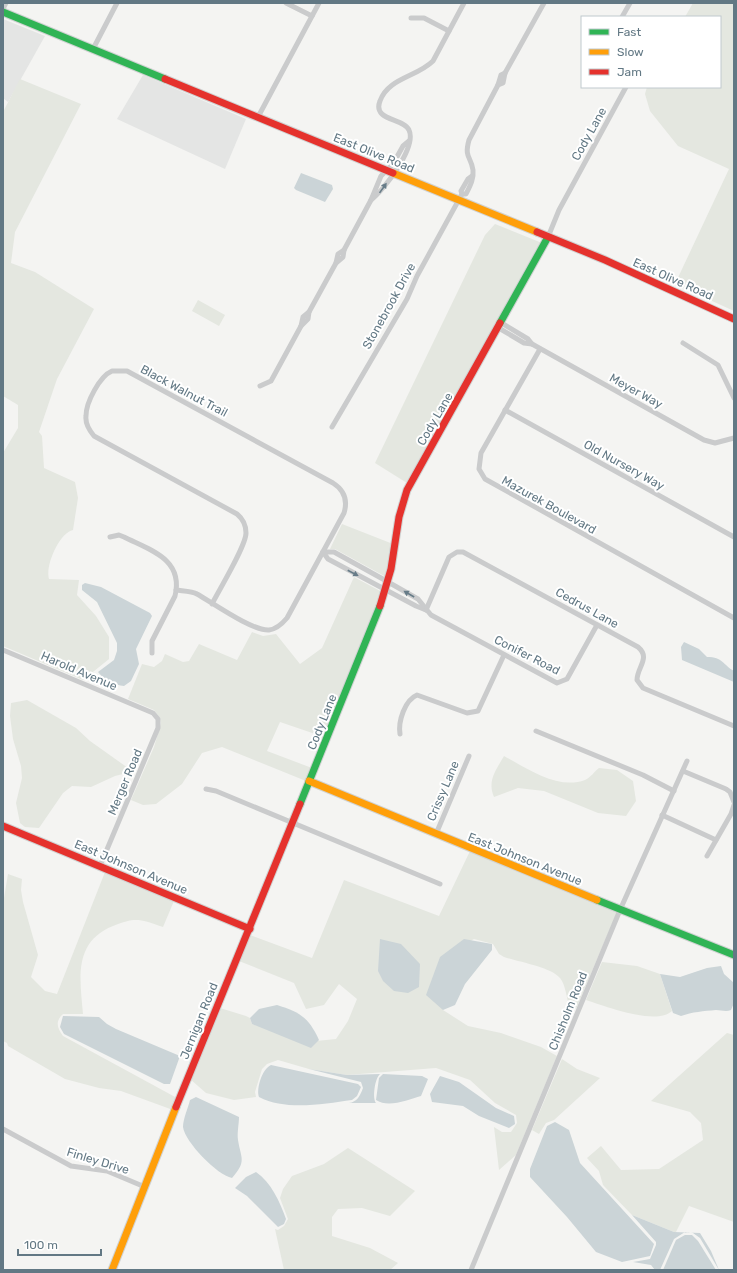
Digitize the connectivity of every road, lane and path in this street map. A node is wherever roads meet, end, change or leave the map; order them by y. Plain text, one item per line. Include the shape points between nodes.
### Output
1 (6, 3) edge
2 (117, 3) edge
3 (286, 3) edge
4 (319, 3) edge
5 (464, 3) edge
6 (544, 3) edge
7 (630, 3) edge
8 (3, 9) edge
9 (3, 12) edge
10 (312, 16) junction
11 (623, 16) edge
12 (411, 18) dead end
13 (449, 32) junction
14 (93, 49) junction
15 (625, 88) edge
16 (258, 118) junction
17 (409, 141) junction
18 (386, 171) junction
19 (394, 174) junction
20 (461, 197) junction
21 (371, 200) junction
22 (548, 237) junction
23 (734, 319) edge
24 (498, 325) junction
25 (683, 343) dead end
26 (540, 349) junction
27 (260, 386) dead end
28 (734, 398) edge
29 (505, 410) junction
30 (332, 428) dead end
31 (734, 438) edge
32 (110, 537) dead end
33 (734, 537) edge
34 (323, 552) junction
35 (388, 582) junction
36 (176, 590) junction
37 (385, 590) junction
38 (212, 604) junction
39 (426, 610) junction
40 (734, 618) edge
41 (597, 625) junction
42 (3, 650) edge
43 (152, 653) dead end
44 (504, 655) junction
45 (146, 710) joint
46 (734, 726) edge
47 (536, 731) dead end
48 (400, 734) dead end
49 (469, 756) dead end
50 (687, 761) dead end
51 (683, 771) junction
52 (309, 781) junction
53 (206, 789) dead end
54 (674, 791) junction
55 (734, 802) edge
56 (734, 805) edge
57 (662, 815) junction
58 (292, 823) junction
59 (3, 826) edge
60 (436, 834) junction
61 (716, 840) junction
62 (707, 856) dead end
63 (100, 866) junction
64 (440, 884) dead end
65 (620, 910) junction
66 (250, 929) junction
67 (734, 955) edge
68 (3, 1129) edge
69 (145, 1187) junction
70 (112, 1270) edge
71 (472, 1270) edge

1 - 8 street
2 - 14 street
3 - 10 street
4 - 10 street
5 - 13 street
6 - 20 street, Stonebrook Drive via 501,76 468,144 467,154 473,171 461,191
7 - 11 street
9 - 14 street, East Olive Road
10 - 16 street
12 - 13 street via 424,18
13 - 17 street via 428,66 390,86 380,100 379,108 384,116 407,127
14 - 16 street, East Olive Road
15 - 22 street, Cody Lane via 559,210
16 - 18 street, East Olive Road
17 - 18 street
17 - 19 street via 409,150
18 - 19 street, East Olive Road
18 - 21 street via 377,183
19 - 20 street, East Olive Road
21 -> 19 street
20 - 22 street, East Olive Road
20 - 30 street, Stonebrook Drive via 407,298
21 - 27 street via 344,250 338,254 336,263 310,312 303,317 301,326 271,381
22 - 23 street, East Olive Road
22 - 24 street, Cody Lane
24 - 26 street, Meyer Way via 524,343
24 - 35 street, Cody Lane via 407,490 399,517
25 - 28 street via 718,365
26 - 29 street, Mazurek Boulevard
26 - 31 street, Meyer Way via 704,440 720,442
29 - 33 street, Old Nursery Way
29 - 40 street, Mazurek Boulevard via 479,457 479,468 485,479
32 - 36 street via 124,537 162,557 172,568
34 - 35 street, Conifer Road via 334,552
34 -> 37 street, Conifer Road via 328,559
34 - 38 street, Black Walnut Trail via 288,617 279,626 269,630 258,628
34 - 38 street, Black Walnut Trail via 346,507 344,496 338,486 127,371 108,373 100,381 87,409 86,421 94,436 237,514 244,523 245,541
35 - 37 street, Cody Lane
39 -> 35 street, Conifer Road via 418,599
36 - 38 street, Black Walnut Trail via 195,593
36 - 43 street via 152,640
37 - 39 street, Conifer Road
37 - 52 street, Cody Lane via 377,616
39 - 41 street, Cedrus Lane via 449,557 460,552
39 - 44 street, Conifer Road
41 - 44 street, Conifer Road via 567,679 561,682 553,682
41 - 46 street, Cedrus Lane via 642,650 644,658 637,680 643,688
42 - 45 street, Harold Avenue
44 - 48 street via 478,711 467,713 418,695 413,696 400,722
45 - 63 street, Merger Road via 156,715 158,728
47 - 54 street via 643,774
49 - 60 street, Crissy Lane
50 - 51 street, Chisholm Road
51 - 54 street, Chisholm Road
51 - 55 street via 726,789
52 - 58 street, Jernigan Road
52 - 60 street, East Johnson Avenue
53 - 58 street
54 - 57 street, Chisholm Road
56 - 61 street
57 - 61 street
57 - 65 street, Chisholm Road
58 - 64 street
58 - 66 street, Jernigan Road
59 - 63 street, East Johnson Avenue
60 - 65 street, East Johnson Avenue
61 - 62 street
63 - 66 street, East Johnson Avenue
65 - 67 street, East Johnson Avenue
65 - 71 street, Chisholm Road
66 - 69 street, Jernigan Road
68 - 69 street, Finley Drive via 71,1166 107,1171
69 - 70 street, Jernigan Road

